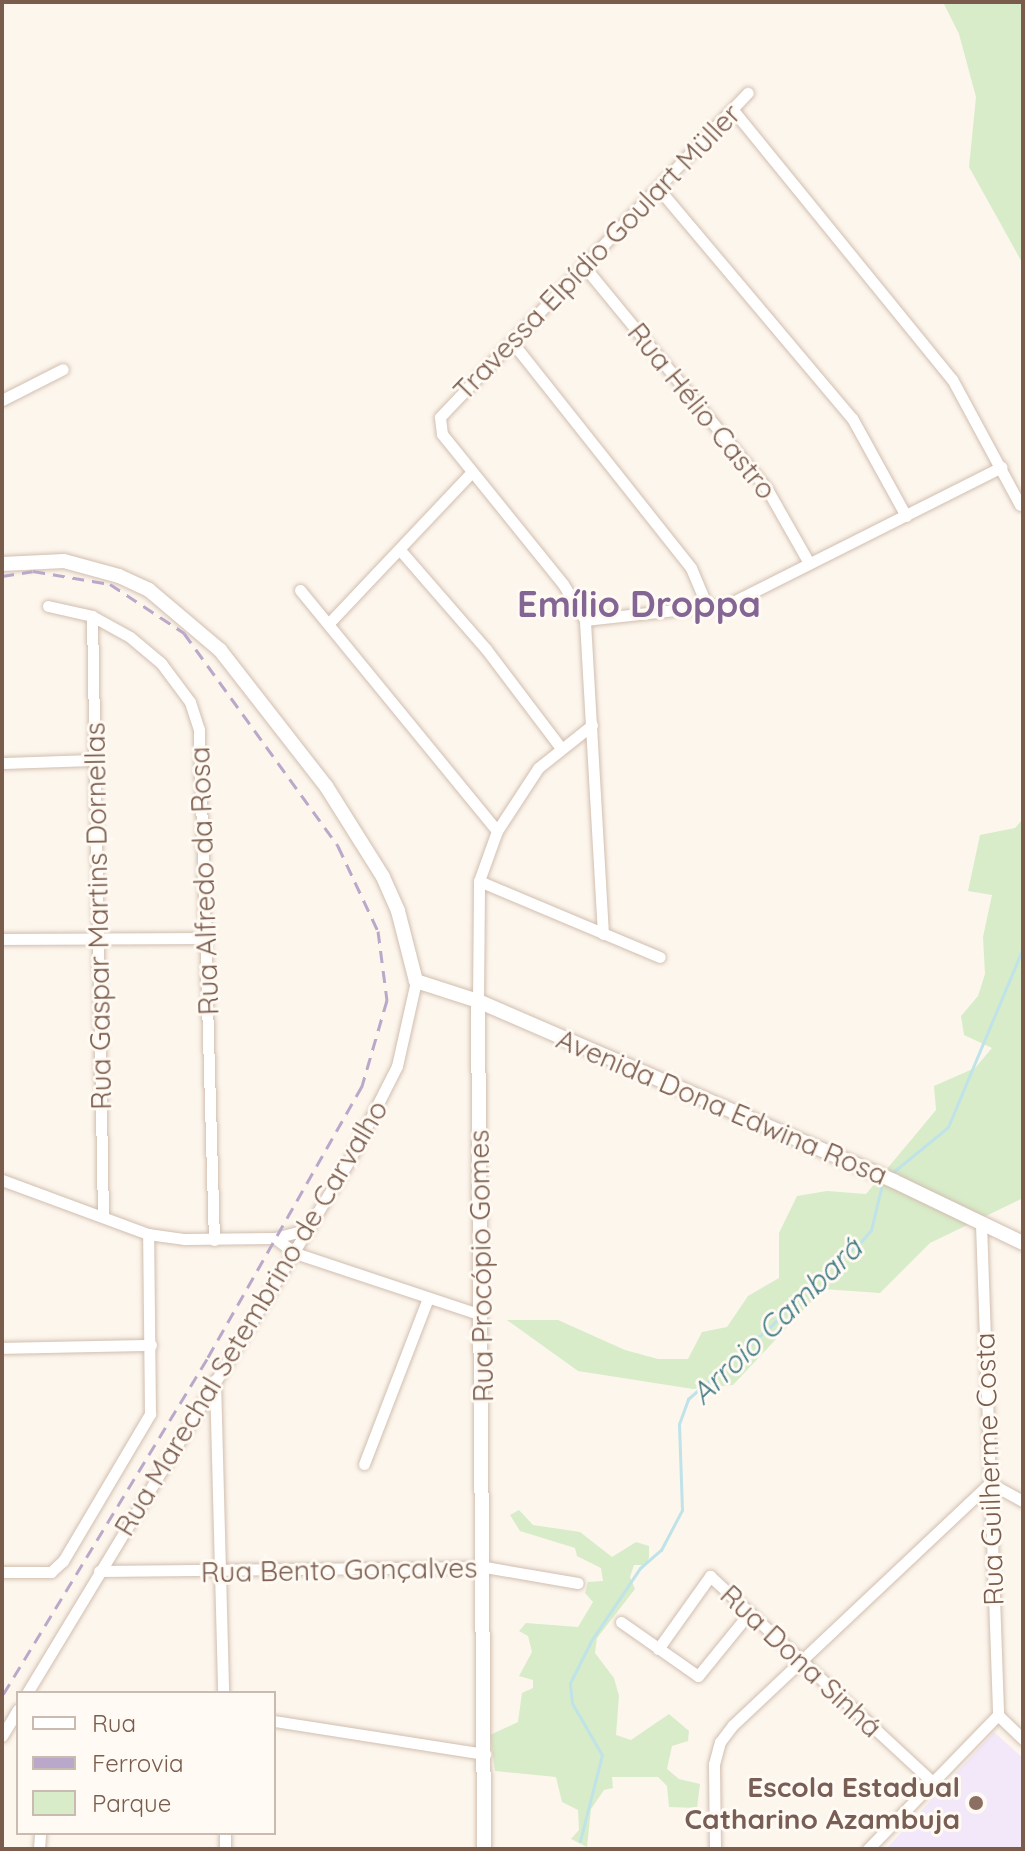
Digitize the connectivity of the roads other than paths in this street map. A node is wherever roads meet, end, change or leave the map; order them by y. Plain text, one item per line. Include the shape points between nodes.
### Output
1 (748, 93) dead end
2 (733, 110) junction
3 (658, 188) junction
4 (583, 265) junction
5 (512, 342) junction
6 (63, 369) dead end
7 (2, 400) edge
8 (1001, 467) junction
9 (471, 473) junction
10 (1020, 505) dead end
11 (906, 516) junction
12 (400, 550) junction
13 (809, 563) junction
14 (2, 564) edge
15 (300, 590) dead end
16 (48, 606) dead end
17 (708, 608) junction
18 (92, 616) junction
19 (585, 620) junction
20 (330, 622) junction
21 (592, 725) junction
22 (561, 748) junction
23 (94, 760) junction
24 (2, 763) edge
25 (497, 831) junction
26 (479, 881) junction
27 (603, 934) junction
28 (100, 936) junction
29 (207, 938) junction
30 (2, 939) edge
31 (660, 957) dead end
32 (416, 981) junction
33 (478, 1001) junction
34 (2, 1180) edge
35 (103, 1215) junction
36 (981, 1224) junction
37 (309, 1229) junction
38 (148, 1234) junction
39 (275, 1238) junction
40 (214, 1240) junction
41 (1023, 1243) edge
42 (295, 1253) junction
43 (427, 1301) junction
44 (481, 1315) junction
45 (151, 1345) junction
46 (2, 1348) edge
47 (215, 1380) junction
48 (364, 1464) dead end
49 (990, 1483) junction
50 (1023, 1501) edge
51 (485, 1567) junction
52 (99, 1571) junction
53 (219, 1571) junction
54 (2, 1572) edge
55 (578, 1583) dead end
56 (750, 1612) junction
57 (621, 1622) dead end
58 (658, 1649) junction
59 (798, 1660) junction
60 (28, 1691) edge
61 (223, 1691) edge
62 (16, 1712) edge
63 (998, 1715) junction
64 (276, 1721) edge
65 (2, 1736) edge
66 (1023, 1739) edge
67 (485, 1754) junction
68 (931, 1781) junction
69 (484, 1849) edge
70 (715, 1849) edge
71 (868, 1849) edge

1 - 2 street, Travessa Elpídio Goulart Müller
2 - 3 street, Travessa Elpídio Goulart Müller
2 - 8 street via 952,379
3 - 4 street, Travessa Elpídio Goulart Müller
3 - 11 street via 852,418
4 - 5 street, Travessa Elpídio Goulart Müller
4 - 13 street, Rua Hélio Castro via 767,489
5 - 9 street, Travessa Elpídio Goulart Müller via 440,417 442,434
5 - 17 street via 691,568
6 - 7 street
8 - 10 street
8 - 11 street
9 - 12 street
9 - 19 street, Travessa Elpídio Goulart Müller via 563,584
11 - 13 street
12 - 20 street
12 - 22 street via 486,649
13 - 17 street via 745,598
14 - 32 street, Rua Marechal Setembrino de Carvalho via 64,561 119,576 149,590 220,650 326,786 383,877 398,911
15 - 20 street
16 - 18 street, Rua Alfredo da Rosa
17 - 19 street
18 - 23 street, Rua Gaspar Martins Dornellas
18 - 29 street, Rua Alfredo da Rosa via 130,637 161,663 190,702 199,729
19 - 21 street, Travessa Elpídio Goulart Müller
20 - 25 street
21 - 22 street, Rua Procópio Gomes
21 - 27 street, Travessa Elpídio Goulart Müller
22 - 25 street, Rua Procópio Gomes via 521,788
23 - 24 street
23 - 28 street, Rua Gaspar Martins Dornellas
25 - 26 street, Rua Procópio Gomes
26 - 27 street
26 - 33 street, Rua Procópio Gomes
27 - 31 street
28 - 29 street
28 - 30 street
28 - 35 street, Rua Gaspar Martins Dornellas
29 - 40 street, Rua Alfredo da Rosa
32 - 33 street, Avenida Dona Edwina Rosa
32 - 37 street, Rua Marechal Setembrino de Carvalho via 388,1089
33 - 36 street, Avenida Dona Edwina Rosa via 894,1181
33 - 44 street, Rua Procópio Gomes
34 - 35 street
35 - 38 street
36 - 41 street, Avenida Dona Edwina Rosa
36 - 49 street, Rua Guilherme Costa
37 - 39 street
37 - 42 street, Rua Marechal Setembrino de Carvalho
38 - 40 street
38 - 45 street
39 - 40 street
39 - 42 street
42 - 43 street
42 - 47 street, Rua Marechal Setembrino de Carvalho
43 - 44 street
43 - 48 street
44 - 51 street, Rua Procópio Gomes
45 - 46 street
45 - 54 street via 150,1414 63,1561 51,1572
47 - 52 street, Rua Marechal Setembrino de Carvalho
47 - 53 street
49 - 50 street
49 - 59 street
49 - 63 street, Rua Guilherme Costa
51 - 53 street, Rua Bento Gonçalves
51 - 55 street, Rua Bento Gonçalves
51 - 67 street, Rua Procópio Gomes
52 - 53 street, Rua Bento Gonçalves
52 - 60 street, Rua Marechal Setembrino de Carvalho
53 - 61 street
56 - 58 street via 698,1676
56 - 58 street, Rua Dona Sinhá via 706,1577
56 - 59 street, Rua Dona Sinhá
57 - 58 street
59 - 68 street, Rua Dona Sinhá
59 - 70 street via 720,1742 714,1764
62 - 65 street
63 - 66 street
63 - 68 street
64 - 67 street
67 - 69 street, Rua Procópio Gomes
68 - 71 street

